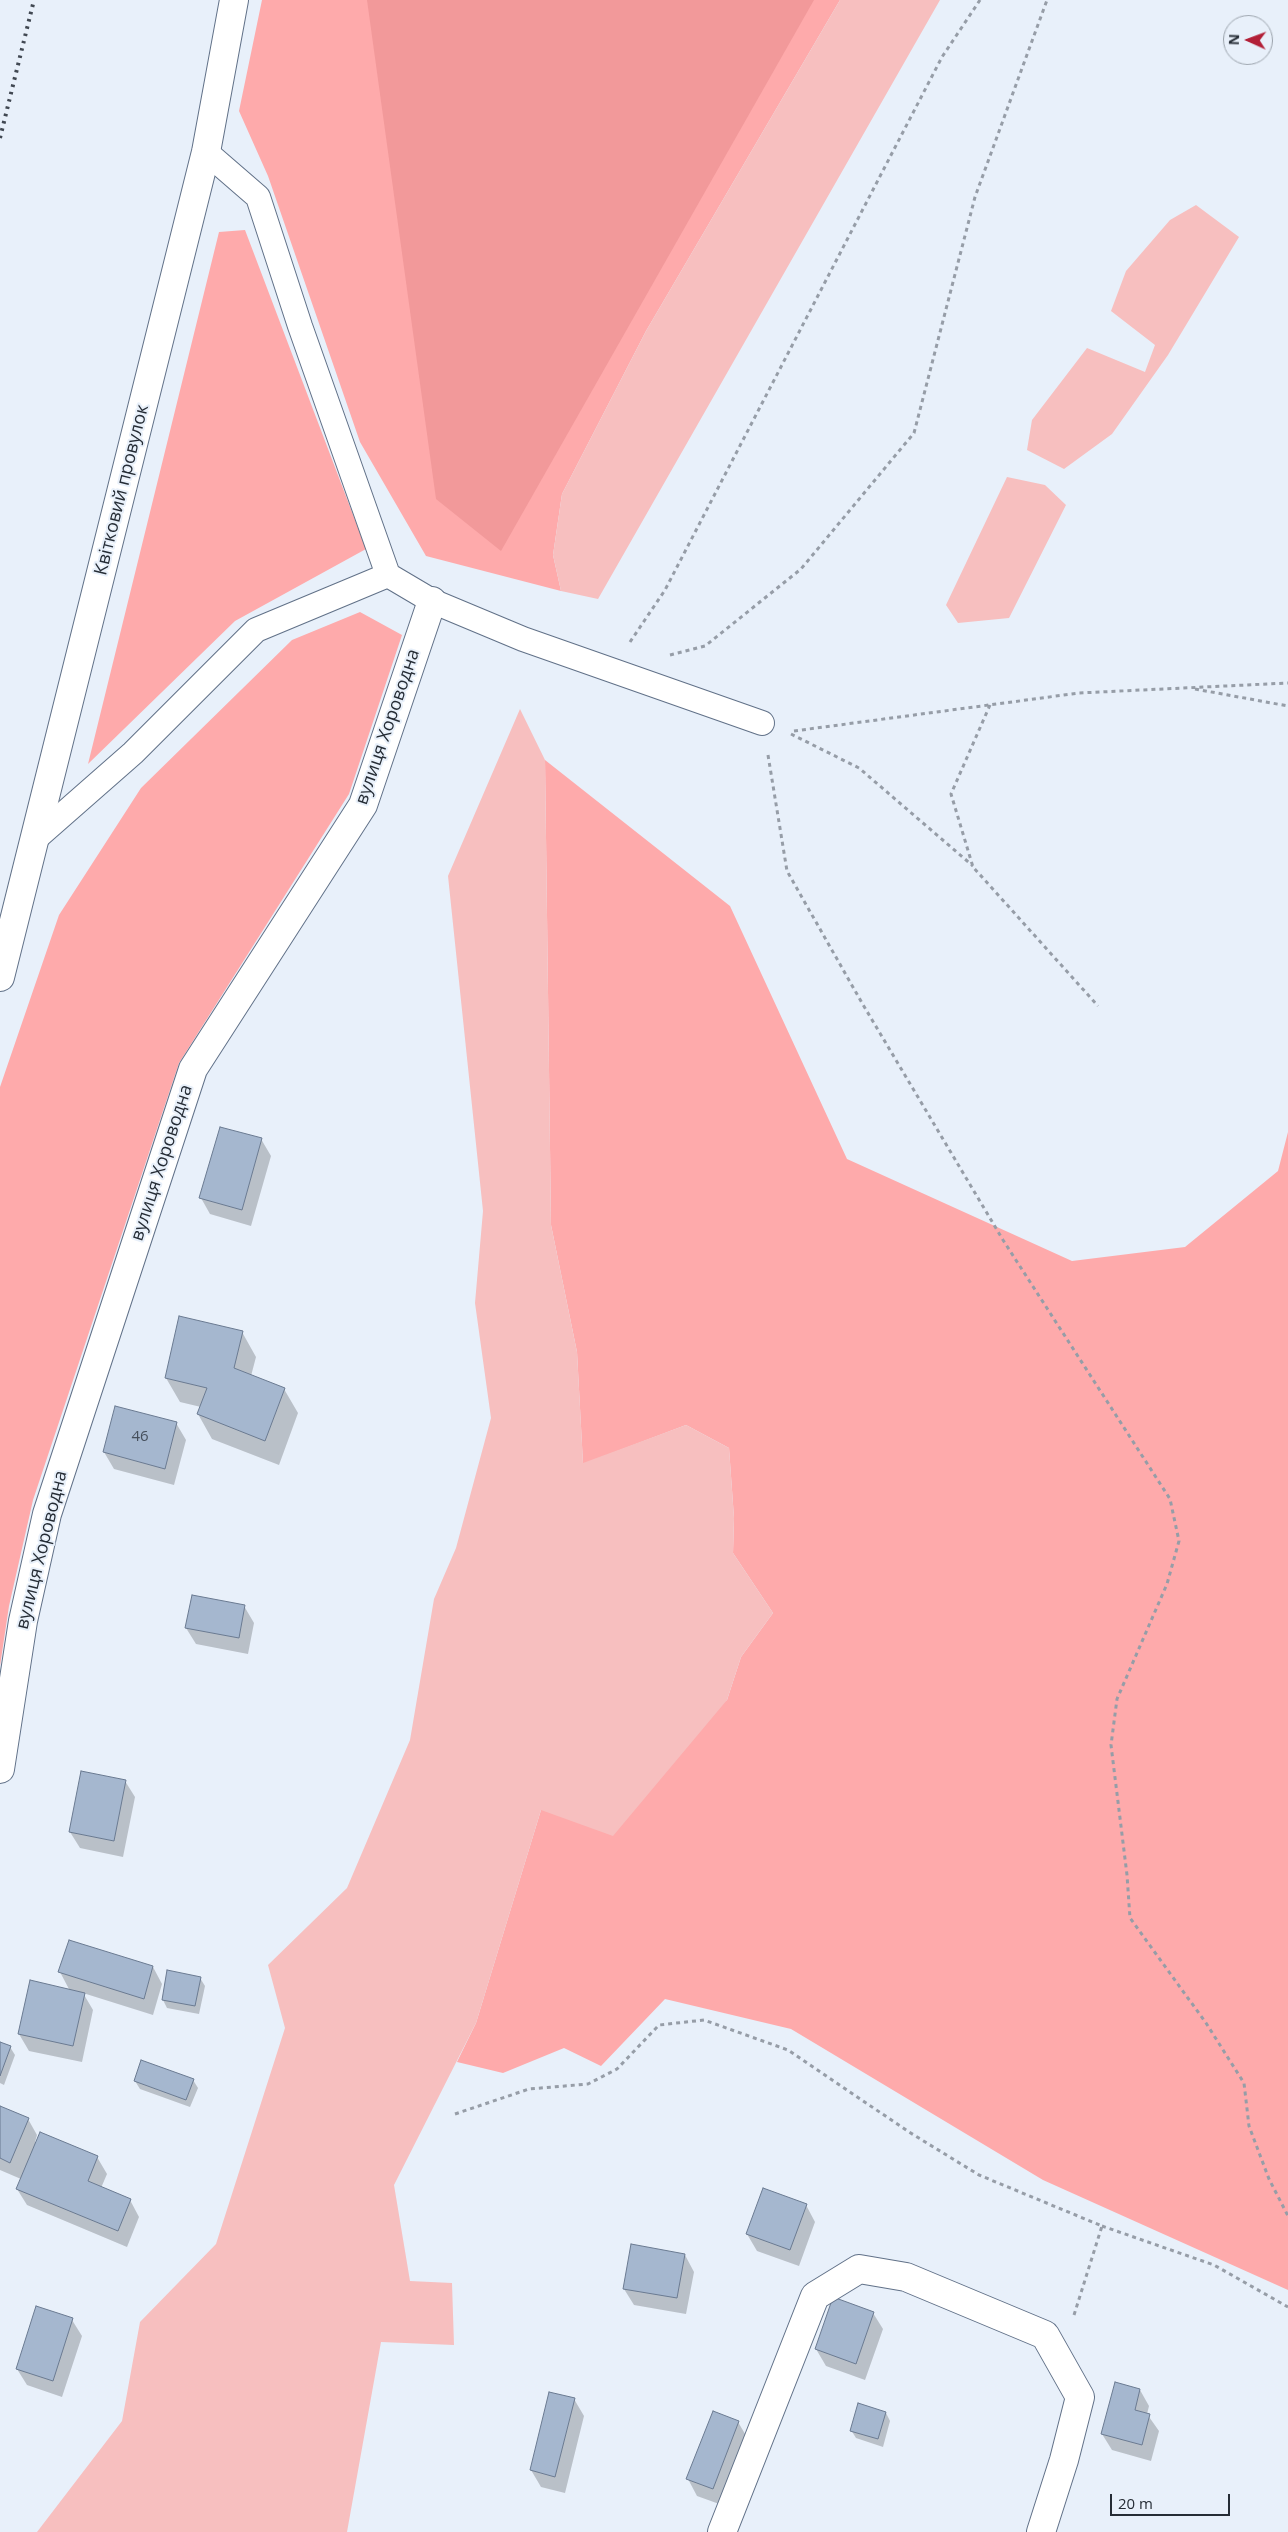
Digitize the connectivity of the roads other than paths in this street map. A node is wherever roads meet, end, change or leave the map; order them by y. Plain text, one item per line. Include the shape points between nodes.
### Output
1 (234, 0) edge
2 (206, 152) junction
3 (388, 575) junction
4 (432, 601) junction
5 (762, 723) road end
6 (35, 840) junction
7 (0, 977) edge
8 (0, 1769) edge
9 (722, 2532) edge
10 (1041, 2532) edge

1 - 2 street, Квітковий провулок
2 - 3 lane via 258,198
2 - 6 street, Квітковий провулок
3 - 4 lane
3 - 6 lane via 256,630 133,753
4 - 5 lane via 523,639
4 - 8 street, вулиця Хороводна via 363,805 193,1069 47,1514 23,1621
6 - 7 street, Квітковий провулок
9 - 10 street via 815,2296 859,2269 906,2277 1045,2335 1080,2397

